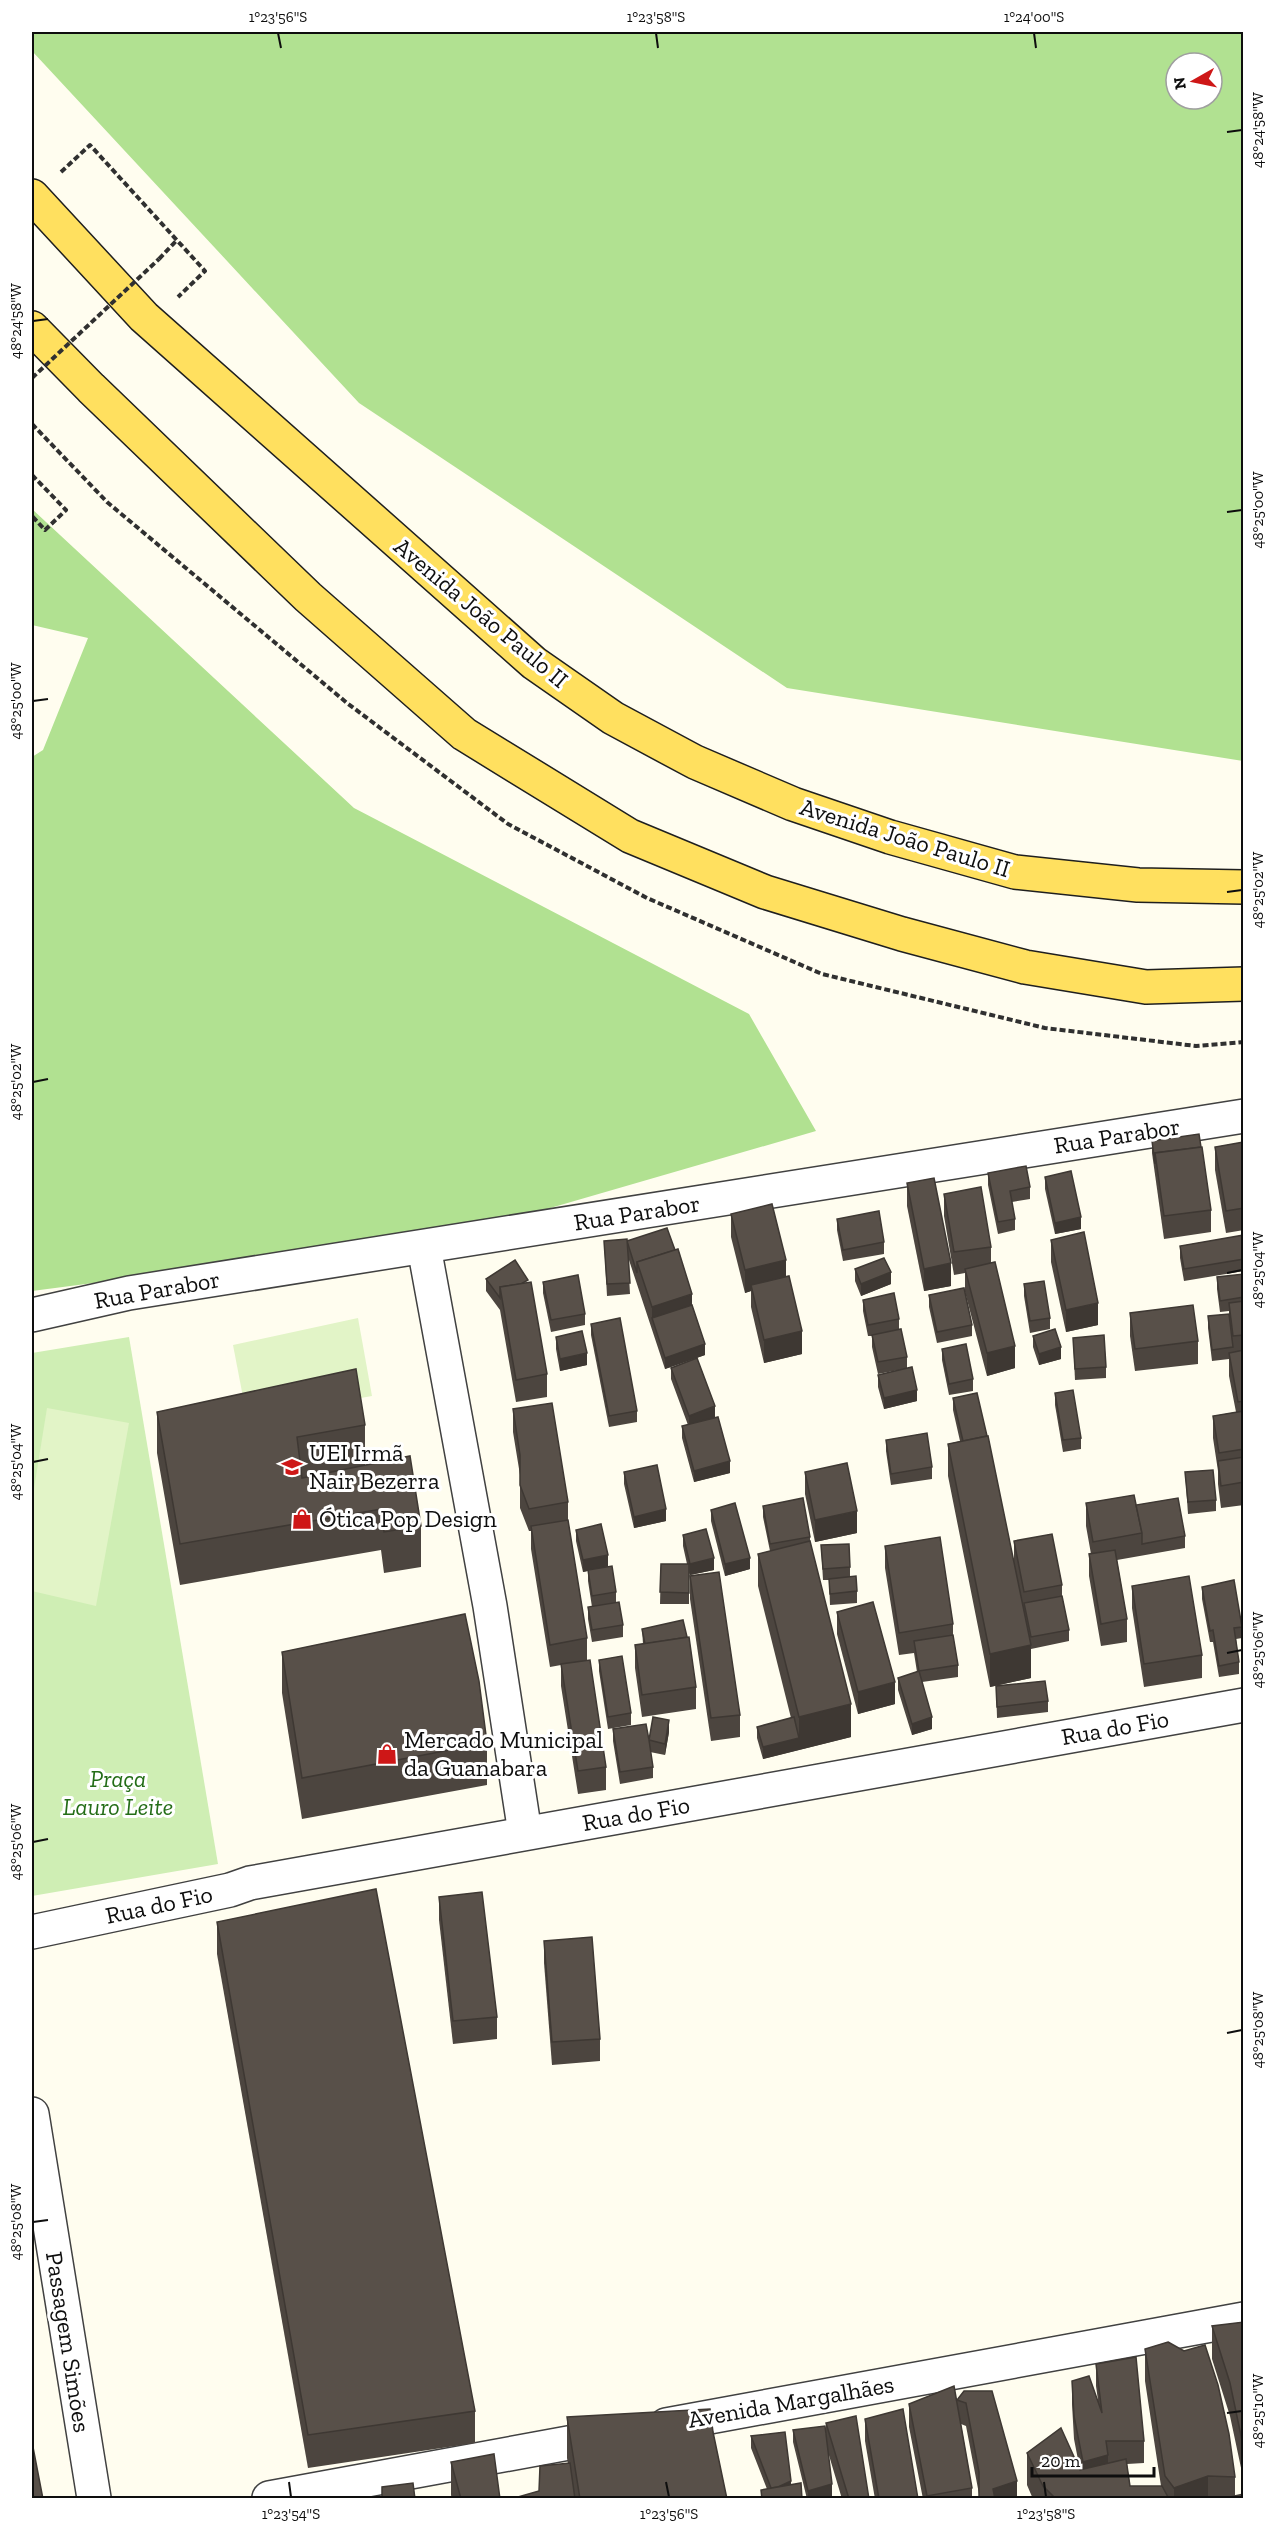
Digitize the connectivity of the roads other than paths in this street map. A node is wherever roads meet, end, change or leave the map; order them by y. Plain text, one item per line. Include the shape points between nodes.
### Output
1 (32, 196) edge
2 (32, 328) edge
3 (1244, 887) edge
4 (1244, 984) edge
5 (1244, 1116) edge
6 (424, 1246) junction
7 (32, 1315) edge
8 (1244, 1705) edge
9 (525, 1833) junction
10 (32, 1932) edge
11 (32, 2115) edge
12 (1244, 2319) edge
13 (94, 2499) edge
14 (269, 2499) edge

1 - 3 main road, Avenida João Paulo II via 144,317 534,663 613,718 695,762 793,804 890,837 1015,872 1138,885
2 - 4 main road via 308,597 464,734 630,836 765,891 1025,967 1146,987
5 - 6 street, Rua Parabor
6 - 7 street, Rua Parabor via 129,1293
6 - 9 street via 490,1606
8 - 9 street, Rua do Fio
9 - 10 street, Rua do Fio via 250,1882 230,1890
11 - 13 street, Passagem Simões
12 - 14 street, Avenida Margalhães

